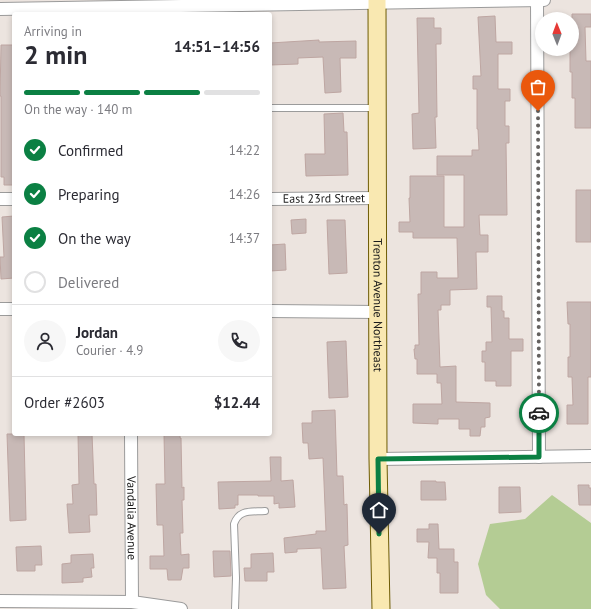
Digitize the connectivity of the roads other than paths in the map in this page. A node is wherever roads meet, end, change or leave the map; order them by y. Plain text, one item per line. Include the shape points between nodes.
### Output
1 (537, 0) edge
2 (544, 0) edge
3 (377, 1) edge
4 (0, 9) edge
5 (272, 108) edge
6 (377, 108) junction
7 (377, 198) junction
8 (0, 199) edge
9 (12, 199) edge
10 (272, 199) edge
11 (0, 308) edge
12 (12, 309) edge
13 (272, 311) edge
14 (377, 312) junction
15 (131, 436) edge
16 (591, 456) edge
17 (539, 457) junction
18 (378, 459) junction
19 (265, 512) dead end
20 (0, 601) edge
21 (132, 602) junction
22 (181, 609) edge
23 (235, 609) edge
24 (381, 609) edge

1 - 2 street
1 - 3 street
1 - 17 street
3 - 4 street
3 - 6 main road, Trenton Avenue Northeast
5 - 6 lane
6 - 7 main road, Trenton Avenue Northeast
7 - 10 street, East 23rd Street
7 - 14 main road, Trenton Avenue Northeast
8 - 9 street
11 - 12 street
13 - 14 street
14 - 18 main road, Trenton Avenue Northeast
15 - 21 street, Vandalia Avenue
16 - 17 street
17 - 18 street
18 - 24 main road, Trenton Avenue Northeast
19 - 23 lane via 242,513 236,517
20 - 21 street
21 - 22 street

